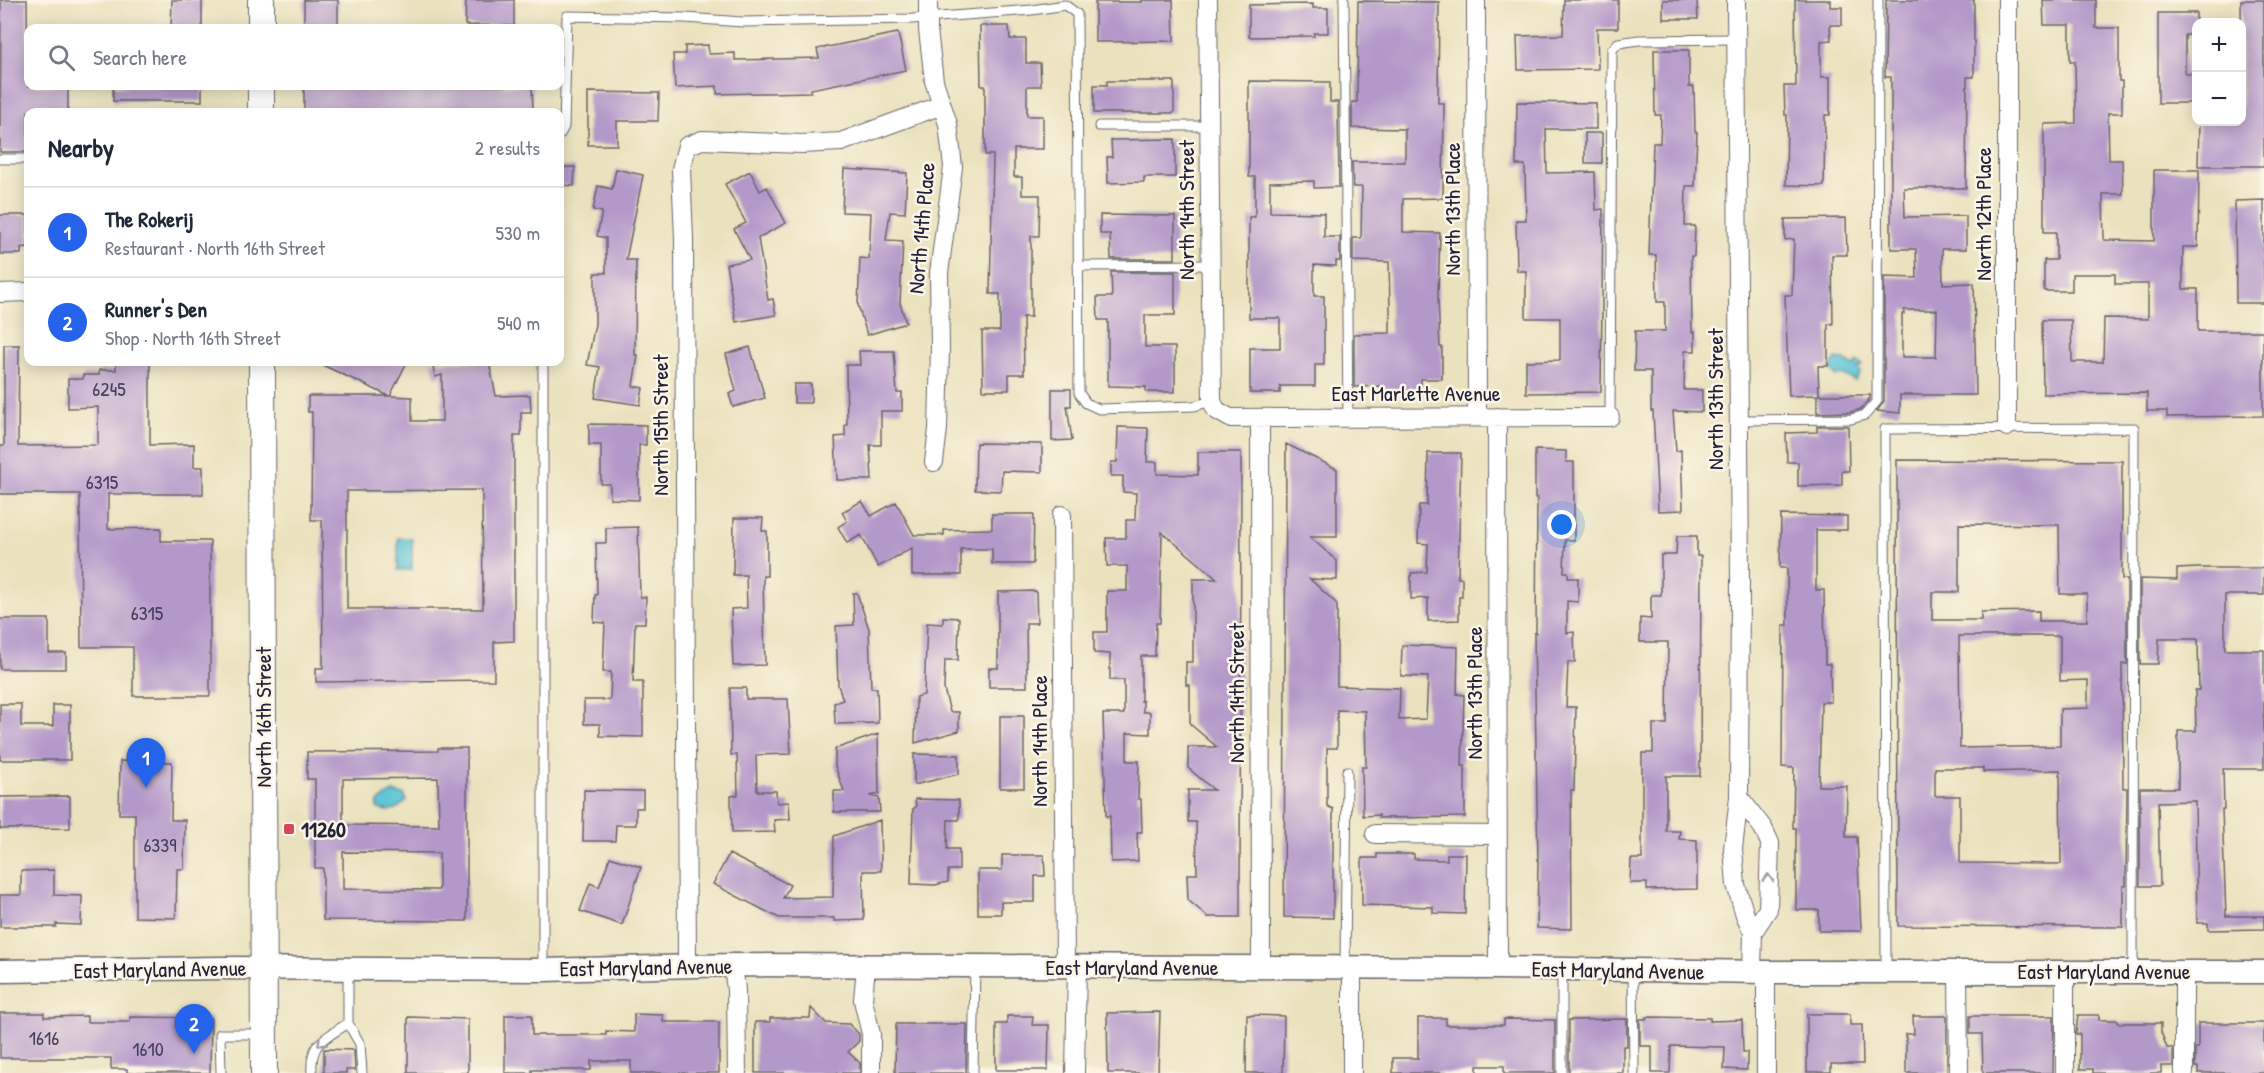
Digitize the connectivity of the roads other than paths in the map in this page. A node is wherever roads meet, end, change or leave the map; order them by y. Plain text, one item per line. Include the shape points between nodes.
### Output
1 (261, 0) edge
2 (1208, 0) edge
3 (1344, 0) edge
4 (1476, 0) edge
5 (1736, 0) edge
6 (1878, 0) edge
7 (2007, 0) edge
8 (928, 9) edge
9 (261, 24) edge
10 (1736, 39) junction
11 (261, 90) edge
12 (942, 105) junction
13 (261, 108) edge
14 (1099, 126) dead end
15 (1209, 126) junction
16 (564, 127) edge
17 (0, 159) edge
18 (24, 159) edge
19 (1210, 265) junction
20 (1078, 266) junction
21 (0, 292) edge
22 (24, 292) edge
23 (262, 366) edge
24 (543, 366) edge
25 (1217, 408) junction
26 (1260, 417) junction
27 (1348, 417) junction
28 (1477, 417) junction
29 (1497, 417) junction
30 (1610, 417) joint
31 (1738, 420) junction
32 (2007, 427) junction
33 (934, 462) dead end
34 (1062, 515) dead end
35 (1347, 771) dead end
36 (1739, 797) junction
37 (1375, 834) dead end
38 (1498, 835) junction
39 (1753, 932) junction
40 (733, 965) junction
41 (866, 966) junction
42 (975, 966) junction
43 (1071, 966) junction
44 (687, 967) junction
45 (264, 968) junction
46 (1261, 968) junction
47 (1348, 968) junction
48 (1498, 968) junction
49 (348, 969) junction
50 (1562, 969) junction
51 (543, 970) junction
52 (1634, 970) junction
53 (0, 971) edge
54 (1886, 971) junction
55 (1958, 971) junction
56 (2065, 971) junction
57 (1759, 972) junction
58 (2133, 972) junction
59 (2184, 972) junction
60 (2264, 972) edge
61 (348, 1023) junction
62 (264, 1034) junction
63 (221, 1073) edge
64 (264, 1073) edge
65 (312, 1073) edge
66 (362, 1073) edge
67 (736, 1073) edge
68 (872, 1073) edge
69 (973, 1073) edge
70 (1075, 1073) edge
71 (1352, 1073) edge
72 (1562, 1073) edge
73 (1634, 1073) edge
74 (1766, 1073) edge
75 (1959, 1073) edge
76 (2065, 1073) edge
77 (2184, 1073) edge

1 - 9 main road
2 - 15 street, North 14th Street
3 - 27 lane
4 - 28 street, North 13th Place
5 - 10 street, North 13th Street
6 - 31 lane via 1877,401 1865,416 1851,419
7 - 32 street, North 12th Place
8 - 12 street, North 14th Place via 934,81
8 - 16 lane via 742,22 567,16
8 - 20 lane via 1032,10 1065,5 1077,14
10 - 30 lane via 1639,40 1618,43 1612,50
10 - 31 street, North 13th Street
11 - 13 main road
12 - 33 street, North 14th Place via 953,167 939,273 938,429
12 - 44 street, North 15th Street via 841,142 702,140 687,146 681,169
14 - 15 lane
15 - 19 street, North 14th Street
17 - 18 lane
19 - 20 lane
19 - 25 street, North 14th Street
20 - 25 lane via 1079,393 1086,403 1100,410
21 - 22 street
23 - 45 main road, North 16th Street
24 - 51 lane
25 - 26 street, East Marlette Avenue via 1230,417
26 - 27 street, East Marlette Avenue
26 - 46 street, North 14th Street
27 - 28 street, East Marlette Avenue
28 - 29 street, East Marlette Avenue
29 - 30 street, East Marlette Avenue
29 - 38 street, North 13th Place
31 - 36 street, North 13th Street
32 - 54 lane via 1885,429
32 - 58 lane via 2134,428
34 - 43 street, North 14th Place
35 - 47 lane
36 - 39 street, North 13th Street via 1733,849 1736,885
39 -> 36 street, North 13th Street via 1768,909 1770,843
37 - 38 street
38 - 48 street, North 13th Place
39 - 57 street, North 13th Street
40 - 41 street, East Maryland Avenue
40 - 44 street, East Maryland Avenue
40 - 67 street
41 - 42 street, East Maryland Avenue
41 - 68 street via 863,1000 870,1027
42 - 43 street, East Maryland Avenue
42 - 69 lane
43 - 46 street, East Maryland Avenue
43 - 70 street, North 14th Place
44 - 51 street, East Maryland Avenue
45 - 49 street, East Maryland Avenue
45 - 53 street, East Maryland Avenue
45 - 62 main road, North 16th Street
46 - 47 street, East Maryland Avenue
47 - 48 street, East Maryland Avenue
47 - 71 street
48 - 50 street, East Maryland Avenue
49 - 51 street, East Maryland Avenue
49 - 61 lane
50 - 52 street, East Maryland Avenue
50 - 72 lane
52 - 57 street, East Maryland Avenue
52 - 73 lane
54 - 55 street, East Maryland Avenue
54 - 57 street, East Maryland Avenue
55 - 56 street, East Maryland Avenue
55 - 75 street
56 - 58 street, East Maryland Avenue
56 - 76 street
57 - 74 street, North 13th Street
58 - 59 street, East Maryland Avenue
59 - 60 street, East Maryland Avenue
59 - 77 street
61 -> 65 lane via 317,1043 311,1056
61 - 66 lane via 360,1044
62 - 63 lane via 220,1034
62 - 64 main road, North 16th Street

